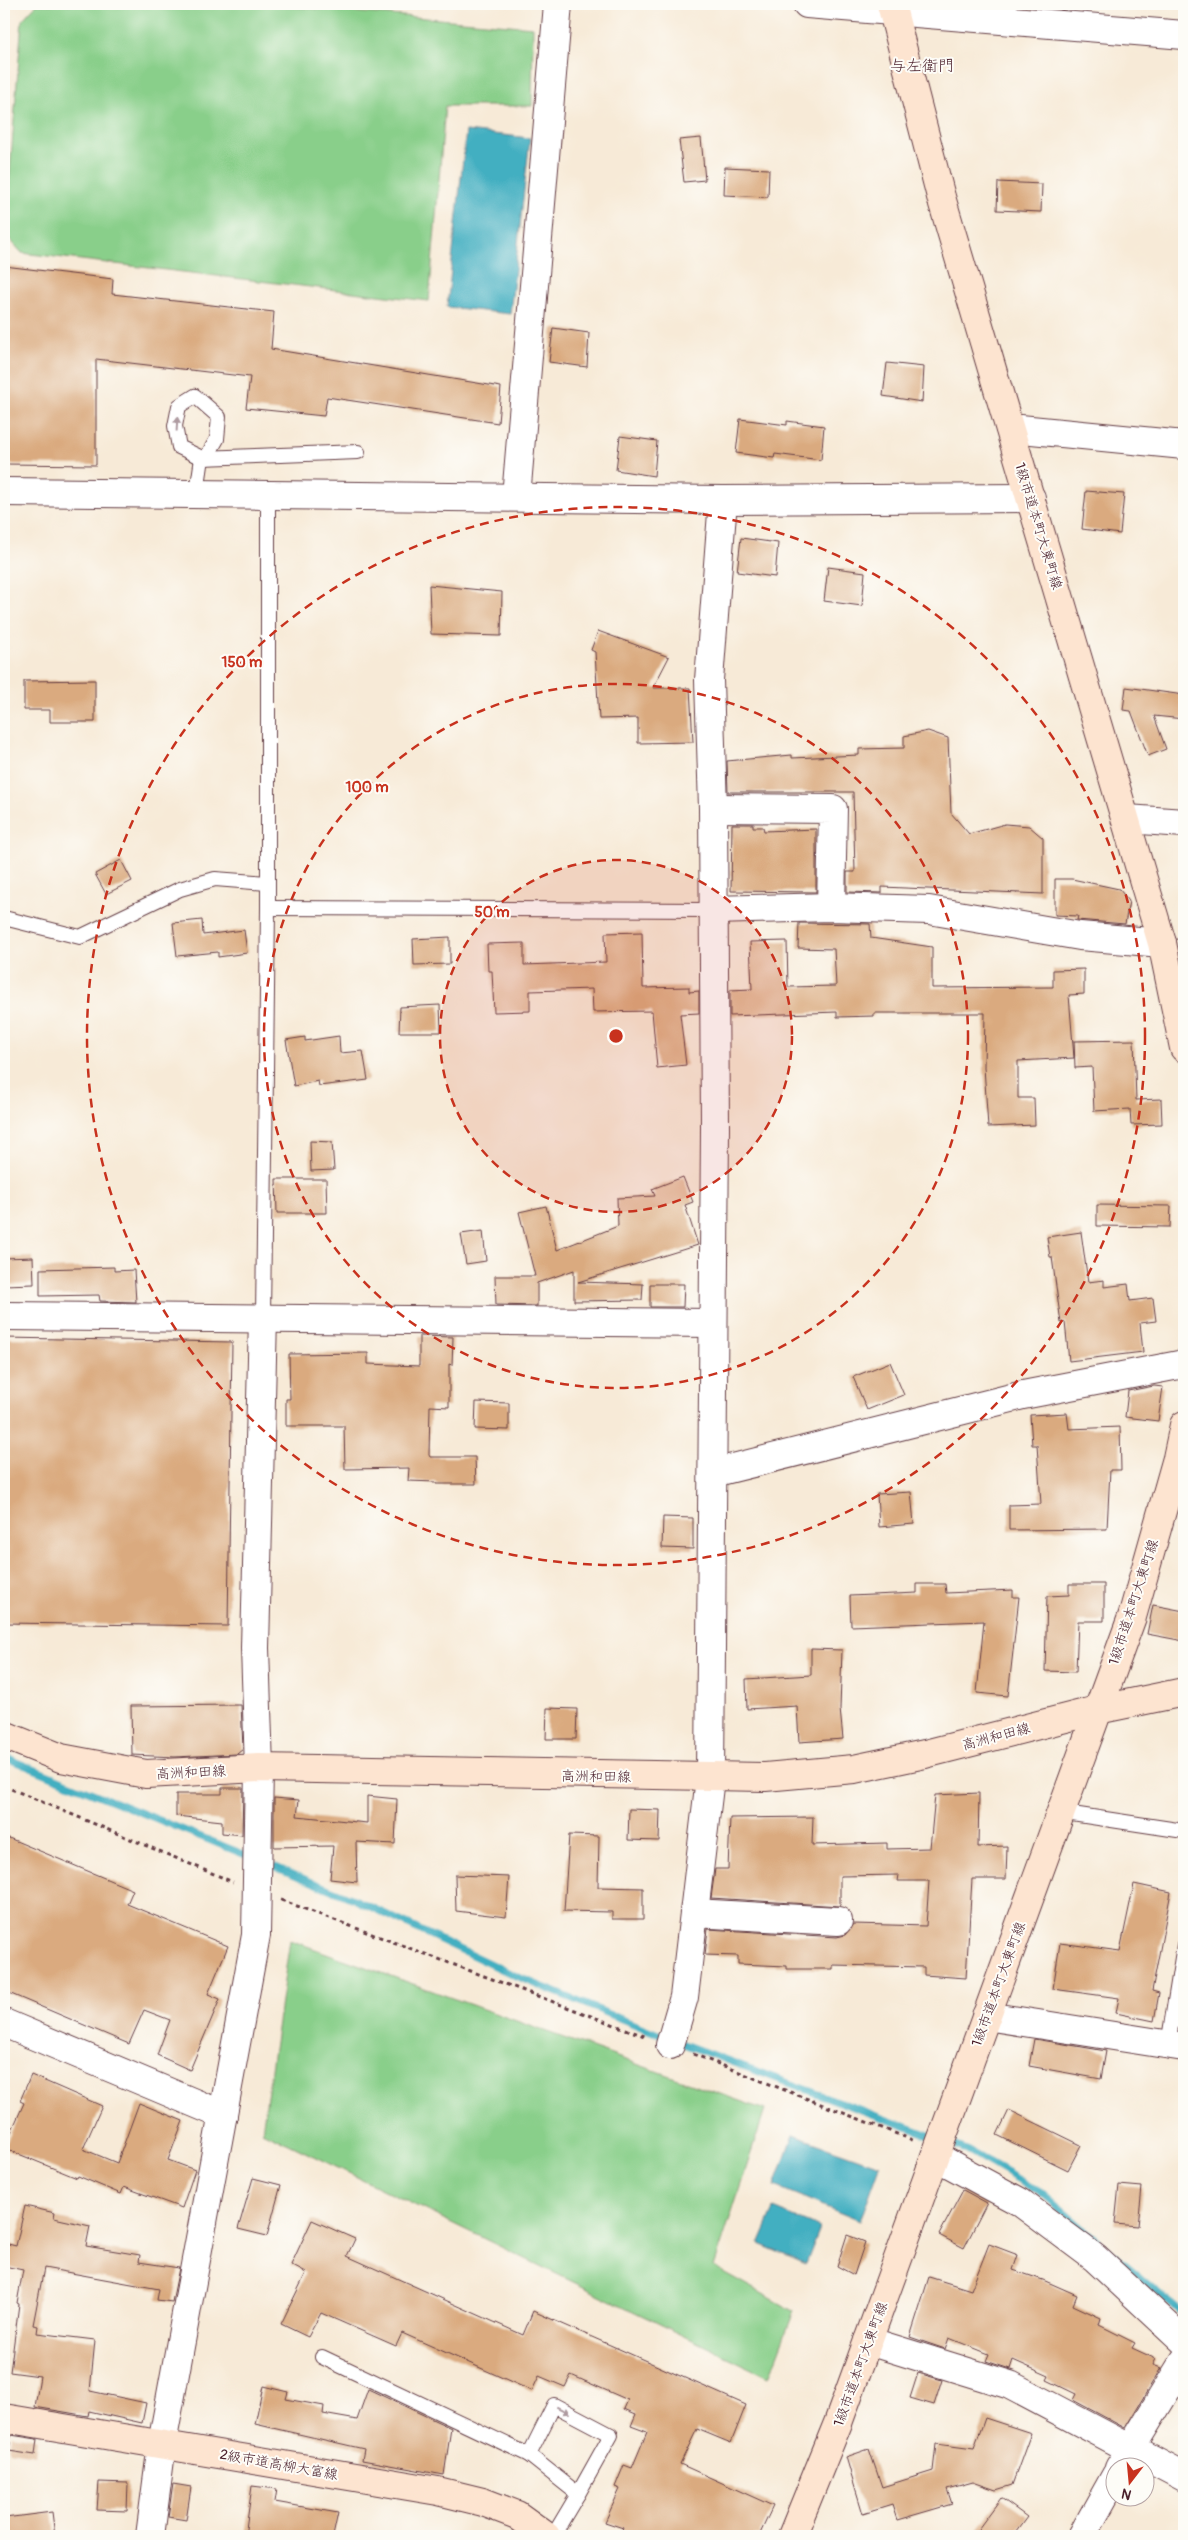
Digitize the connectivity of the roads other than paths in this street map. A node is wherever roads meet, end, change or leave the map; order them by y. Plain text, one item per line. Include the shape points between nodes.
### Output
1 (558, 4) edge
2 (807, 4) edge
3 (891, 7) edge
4 (1184, 35) edge
5 (1010, 428) junction
6 (1184, 445) edge
7 (358, 452) dead end
8 (4, 492) edge
9 (197, 492) junction
10 (268, 493) junction
11 (516, 497) junction
12 (1031, 498) junction
13 (723, 500) junction
14 (713, 808) junction
15 (1127, 819) junction
16 (1184, 823) edge
17 (267, 883) junction
18 (831, 907) junction
19 (268, 908) junction
20 (713, 910) junction
21 (4, 918) edge
22 (1162, 943) junction
23 (1184, 1048) edge
24 (4, 1316) edge
25 (263, 1317) junction
26 (712, 1323) junction
27 (1184, 1364) edge
28 (1184, 1425) edge
29 (713, 1473) junction
30 (1184, 1692) edge
31 (1097, 1710) junction
32 (4, 1735) edge
33 (259, 1768) junction
34 (710, 1778) junction
35 (1059, 1812) junction
36 (1184, 1831) edge
37 (694, 1913) junction
38 (838, 1921) dead end
39 (1184, 1945) edge
40 (986, 2016) junction
41 (4, 2023) edge
42 (670, 2045) road end
43 (1176, 2046) edge
44 (223, 2115) junction
45 (929, 2150) junction
46 (868, 2341) junction
47 (1184, 2341) edge
48 (322, 2357) dead end
49 (1184, 2361) edge
50 (4, 2418) edge
51 (162, 2444) junction
52 (529, 2455) junction
53 (1125, 2458) edge
54 (1156, 2468) edge
55 (1184, 2477) edge
56 (1106, 2493) edge
57 (578, 2494) junction
58 (150, 2536) edge
59 (546, 2536) edge
60 (553, 2536) edge
61 (792, 2536) edge
62 (1082, 2536) edge

1 - 11 street
2 - 3 street
3 - 4 street
3 - 5 street, 1級市道本町大東町線 via 941,197
5 - 6 street
5 - 12 street, 1級市道本町大東町線
7 - 9 lane via 204,458
8 - 9 street
9 - 10 street
10 - 11 street
10 - 17 lane
11 - 13 street
12 - 13 street
12 - 15 street, 1級市道本町大東町線
13 - 14 street via 709,680
14 - 18 street via 833,809
14 - 20 street
15 - 16 street
15 - 22 street, 1級市道本町大東町線
17 - 19 lane
17 - 21 lane via 206,881 180,889 80,937
18 - 20 street
18 - 22 street via 928,910 1080,936
19 - 20 lane
19 - 25 lane
20 - 26 street via 715,1127
22 - 23 street, 1級市道本町大東町線
24 - 25 street
25 - 26 street
25 - 33 street via 255,1648
26 - 29 street
27 - 29 street via 1023,1395
28 - 31 street, 1級市道本町大東町線 via 1132,1617
29 - 34 street
30 - 31 street, 高洲和田線
31 - 34 street, 高洲和田線 via 854,1769
31 - 35 street, 1級市道本町大東町線
32 - 33 street, 高洲和田線 via 61,1758 146,1774
33 - 34 street, 高洲和田線
33 - 44 street via 256,1935
34 - 37 street
35 - 36 lane
35 - 40 street, 1級市道本町大東町線
37 - 38 street
37 - 42 street via 684,1997
39 - 43 lane
40 - 43 street
40 - 45 street, 1級市道本町大東町線
41 - 44 street
44 - 51 street
45 - 46 street, 1級市道本町大東町線
45 - 47 street via 1020,2202 1095,2258
46 - 53 street via 1010,2385
46 - 61 street, 1級市道本町大東町線
48 - 52 lane
49 - 53 street
50 - 51 street, 2級市道高柳大富線
51 - 58 street
51 - 59 street, 2級市道高柳大富線 via 447,2493 483,2502 517,2516
52 - 57 lane
52 -> 57 lane via 554,2405 611,2435
54 - 55 street
56 - 62 street
57 - 60 lane

